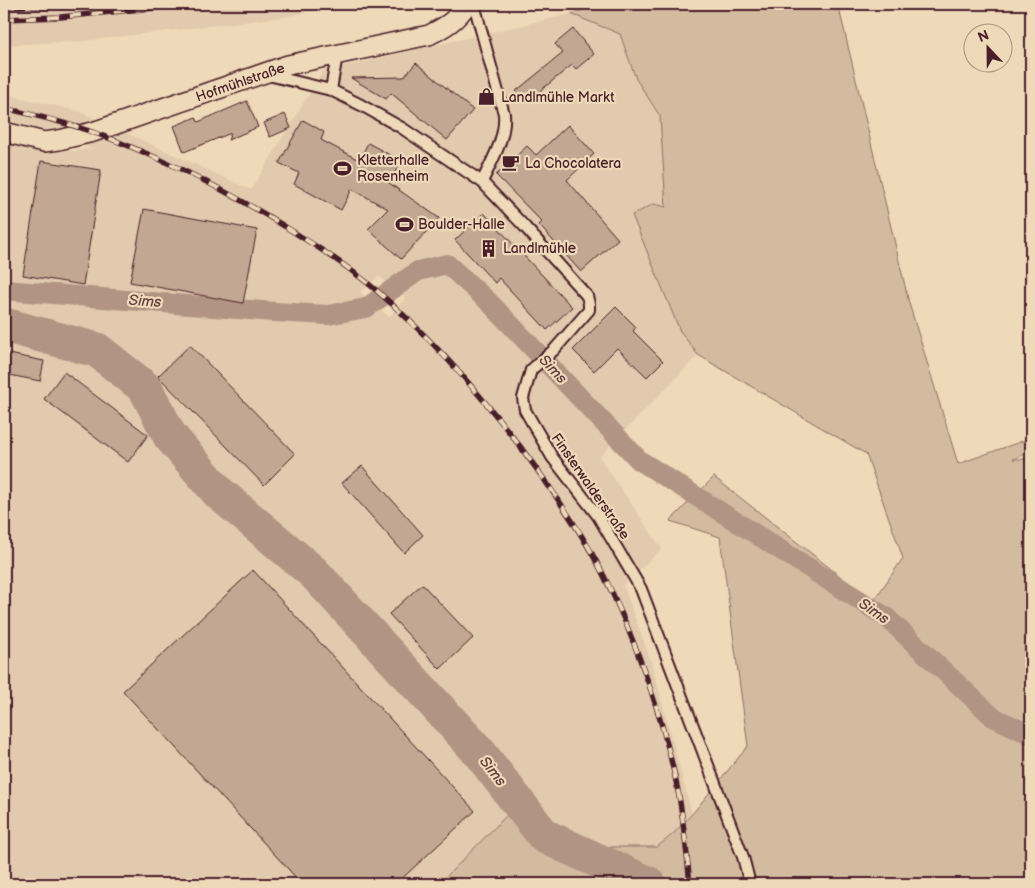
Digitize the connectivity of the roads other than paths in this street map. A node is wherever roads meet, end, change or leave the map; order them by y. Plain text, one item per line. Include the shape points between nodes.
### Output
1 (468, 4) edge
2 (474, 4) edge
3 (337, 55) junction
4 (264, 74) junction
5 (331, 90) junction
6 (4, 132) edge
7 (482, 182) junction
8 (750, 884) edge

1 - 3 street, Hofmühlstraße via 447,27 428,35
2 - 7 lane via 505,125
3 - 4 street, Hofmühlstraße
3 - 5 lane
4 - 5 lane, Finsterwalderstraße
4 - 6 street, Hofmühlstraße via 93,132 59,140 44,142
5 - 7 lane, Finsterwalderstraße via 402,128
7 - 8 lane, Finsterwalderstraße via 587,296 589,310 554,350 531,370 523,398 525,410 552,458 598,516 641,589

